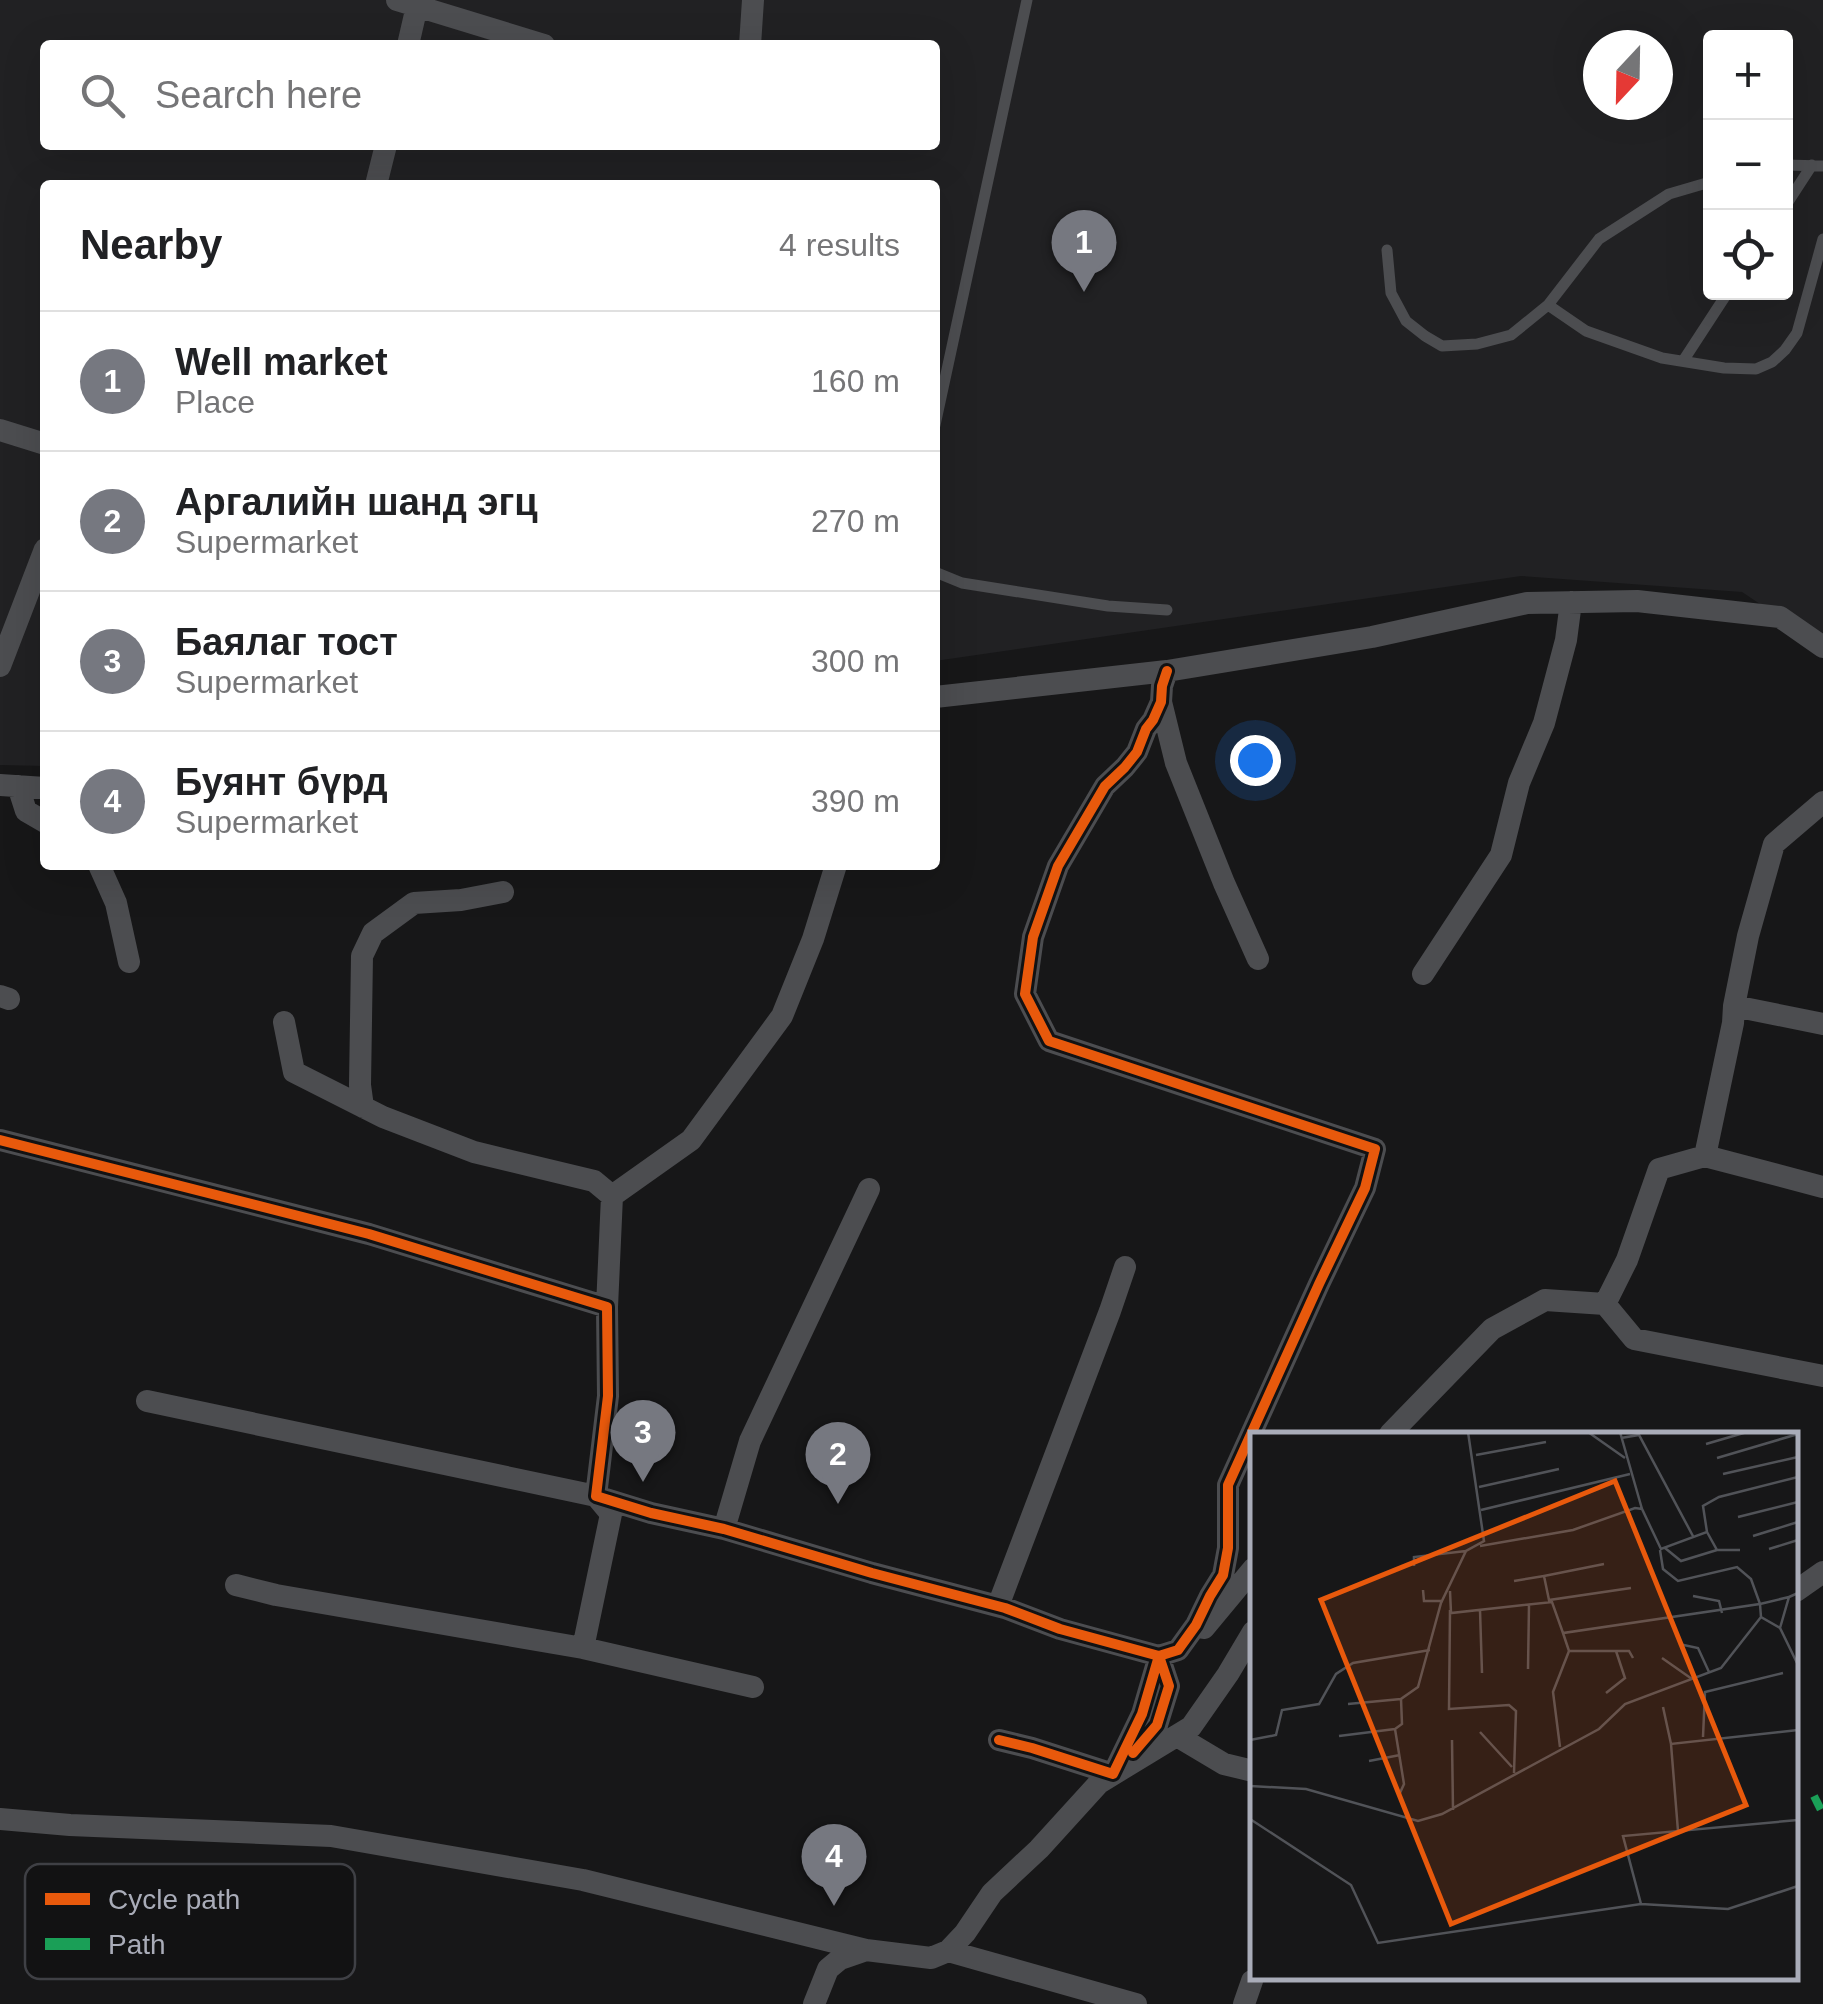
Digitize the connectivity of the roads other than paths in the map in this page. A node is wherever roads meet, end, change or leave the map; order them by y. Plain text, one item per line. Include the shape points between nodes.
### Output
1 (754, 0) edge
2 (1026, 0) edge
3 (407, 3) edge
4 (408, 40) edge
5 (528, 40) edge
6 (750, 40) edge
7 (385, 150) edge
8 (1817, 166) edge
9 (377, 180) edge
10 (1703, 184) edge
11 (1793, 196) edge
12 (1823, 239) edge
13 (1387, 250) dead end
14 (1723, 300) edge
15 (1548, 305) junction
16 (1683, 361) junction
17 (940, 402) edge
18 (0, 430) edge
19 (40, 442) edge
20 (40, 562) edge
21 (940, 574) edge
22 (1572, 602) junction
23 (1167, 610) dead end
24 (1823, 647) edge
25 (0, 666) edge
26 (1167, 671) junction
27 (940, 696) edge
28 (1162, 702) junction
29 (9, 786) edge
30 (40, 788) edge
31 (1823, 802) edge
32 (40, 819) edge
33 (101, 870) edge
34 (834, 870) edge
35 (503, 892) dead end
36 (1258, 960) dead end
37 (129, 962) dead end
38 (1424, 974) dead end
39 (1734, 1006) junction
40 (284, 1022) dead end
41 (1823, 1024) edge
42 (363, 1106) junction
43 (0, 1140) edge
44 (1706, 1156) junction
45 (1823, 1187) edge
46 (869, 1189) dead end
47 (612, 1196) junction
48 (1125, 1267) dead end
49 (1605, 1304) junction
50 (608, 1307) junction
51 (1823, 1376) edge
52 (147, 1401) dead end
53 (1252, 1432) edge
54 (1392, 1432) edge
55 (1250, 1436) edge
56 (596, 1496) junction
57 (724, 1528) junction
58 (1823, 1572) edge
59 (1250, 1574) edge
60 (236, 1585) dead end
61 (1798, 1590) edge
62 (998, 1606) junction
63 (1250, 1637) edge
64 (582, 1648) junction
65 (1168, 1653) junction
66 (753, 1687) dead end
67 (1177, 1736) junction
68 (999, 1740) dead end
69 (1250, 1770) edge
70 (1114, 1774) junction
71 (0, 1819) edge
72 (866, 1950) junction
73 (948, 1951) junction
74 (1252, 1981) dead end
75 (814, 2004) edge
76 (1136, 2004) edge
77 (1244, 2004) edge

1 - 6 street
2 - 17 lane
3 - 4 street
3 - 5 street
7 - 9 street
8 - 11 lane
10 - 15 lane via 1669,194 1599,239
12 - 16 lane via 1796,334 1772,362 1756,369
13 - 15 lane via 1391,293 1406,320 1442,346 1512,334
14 - 16 lane
15 - 16 lane via 1586,331
18 - 19 street
20 - 25 street
21 - 23 lane via 962,584
22 - 24 street via 1637,601 1780,616
22 - 26 street via 1528,603
22 - 38 street via 1544,722 1500,855
26 - 27 street
26 - 28 street
28 - 36 street via 1176,763
28 - 53 street via 1058,866 1033,937 1025,994 1049,1041 1375,1149 1366,1188
29 - 30 street
29 - 32 street
31 - 39 street via 1774,844
33 - 37 street
34 - 47 street via 782,1016 692,1140
35 - 42 street via 414,903 372,933 362,956
39 - 41 street
39 - 44 street
40 - 42 street via 294,1072
42 - 47 street via 474,1152 594,1181
43 - 50 street via 369,1234
44 - 45 street
44 - 49 street via 1658,1169
46 - 57 street via 750,1441
47 - 50 street
48 - 62 street
49 - 51 street via 1634,1339
49 - 54 street via 1545,1300 1492,1329
50 - 56 street via 608,1396
52 - 56 street
55 - 65 street via 1228,1485 1224,1575 1196,1625
56 - 57 street
56 - 64 street via 611,1514
57 - 62 street
58 - 61 street
59 - 65 street via 1206,1627
60 - 64 street
62 - 65 street via 1060,1629
63 - 67 street via 1191,1726
64 - 66 street
65 - 70 street via 1169,1686 1158,1726
67 - 69 street via 1224,1764
67 - 70 street
68 - 70 street
70 - 73 street via 992,1893
71 - 72 street via 331,1836 583,1880
72 - 73 street via 932,1958
72 - 75 street via 828,1969
73 - 76 street
74 - 77 street

